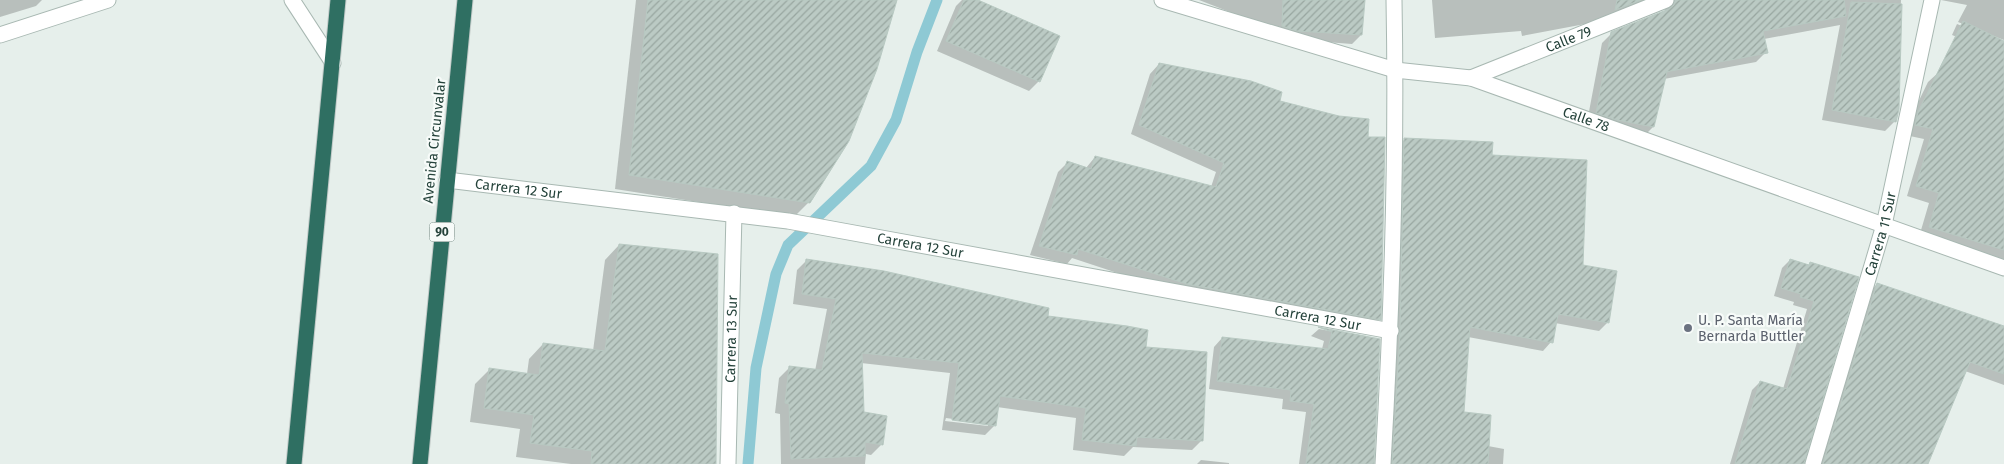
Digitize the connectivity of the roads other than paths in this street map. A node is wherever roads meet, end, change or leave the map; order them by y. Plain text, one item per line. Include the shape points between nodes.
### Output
1 (292, 0) edge
2 (338, 0) edge
3 (465, 0) edge
4 (1162, 0) edge
5 (1394, 0) edge
6 (1666, 0) edge
7 (1932, 0) edge
8 (104, 1) edge
9 (0, 35) edge
10 (333, 64) junction
11 (1395, 70) junction
12 (1471, 78) junction
13 (447, 180) junction
14 (734, 213) junction
15 (1884, 225) junction
16 (2004, 268) edge
17 (1391, 331) junction
18 (294, 464) edge
19 (420, 464) edge
20 (728, 464) edge
21 (1383, 464) edge
22 (1813, 464) edge

1 - 10 street
2 - 10 highway
3 - 13 highway, Avenida Circunvalar / 90
4 - 11 street, Calle 78
5 - 11 street
6 - 12 street, Calle 79
7 - 15 street, Carrera 11 Sur
8 - 9 street
10 - 18 highway
11 - 12 street, Calle 78
11 - 17 street
12 - 15 street, Calle 78
13 - 14 street, Carrera 12 Sur
13 - 19 highway, Avenida Circunvalar / 90
14 - 17 street, Carrera 12 Sur
14 - 20 street, Carrera 13 Sur
15 - 16 street, Calle 78
15 - 22 street, Carrera 11 Sur
17 - 21 street

